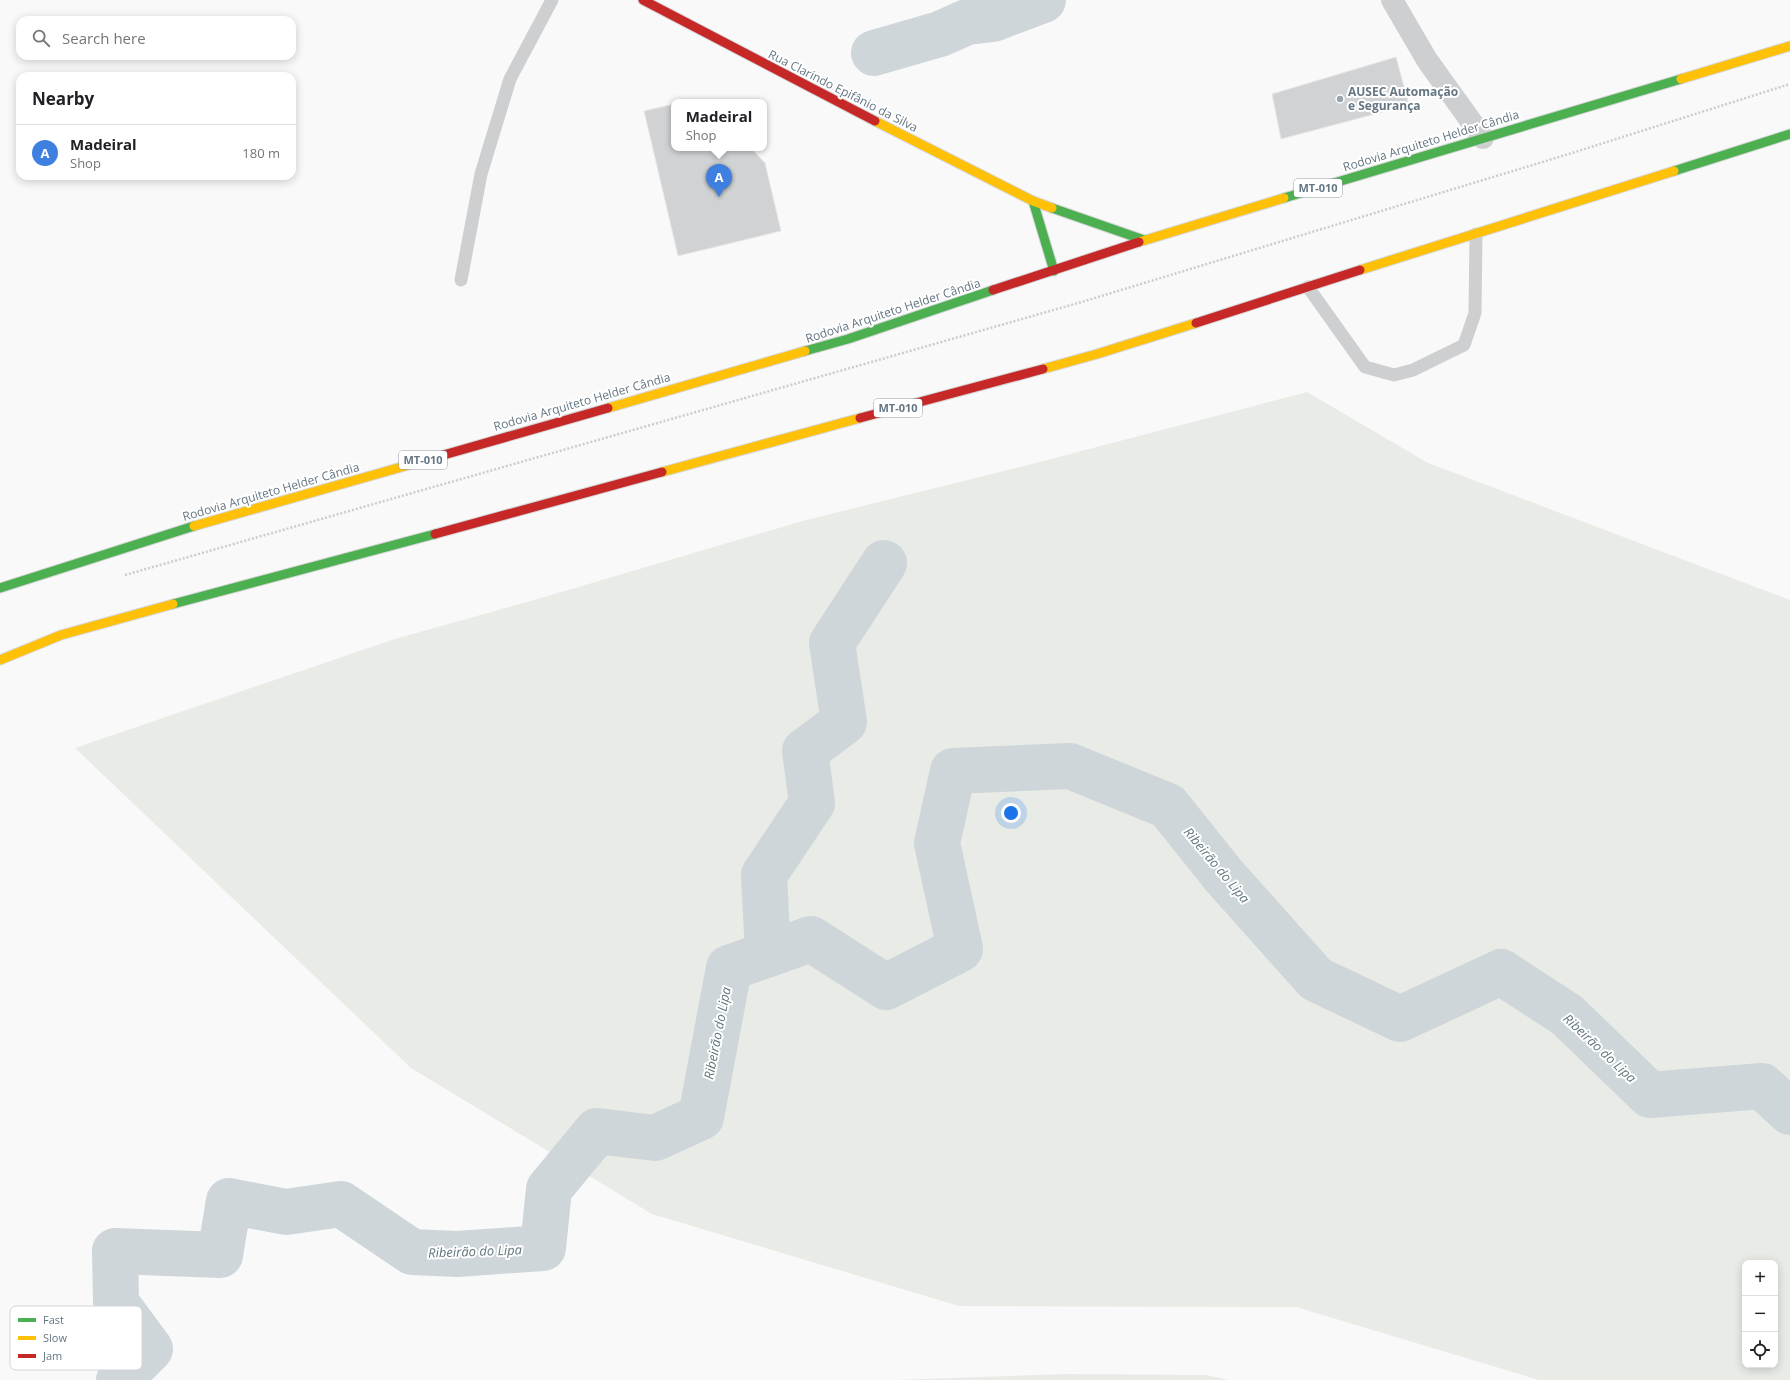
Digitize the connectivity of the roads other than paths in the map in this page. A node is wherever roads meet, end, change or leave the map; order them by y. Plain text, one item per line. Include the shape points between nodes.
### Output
1 (552, 0) edge
2 (643, 0) edge
3 (1392, 0) edge
4 (1790, 46) edge
5 (1790, 134) edge
6 (1483, 138) junction
7 (1033, 201) junction
8 (1476, 234) junction
9 (1144, 240) junction
10 (1054, 271) junction
11 (461, 280) dead end
12 (1308, 287) junction
13 (0, 588) edge
14 (0, 660) edge

1 - 11 lane via 510,79 481,174
2 - 7 main road, Rua Clarindo Epifânio da Silva via 836,102
3 - 6 street via 1427,60
4 - 6 main road, Rodovia Arquiteto Helder Cândia / MT-010
5 - 8 main road, MT-010
6 - 9 main road, Rodovia Arquiteto Helder Cândia / MT-010
7 - 9 main road, Rua Clarindo Epifânio da Silva
7 - 10 main road
8 - 12 main road, MT-010
8 - 12 lane via 1475,313 1464,345 1413,370 1394,375 1365,367
9 - 10 main road, Rodovia Arquiteto Helder Cândia / MT-010
10 - 13 main road, Rodovia Arquiteto Helder Cândia / MT-010 via 848,339 156,537
12 - 14 main road, MT-010 via 1090,356 61,635

